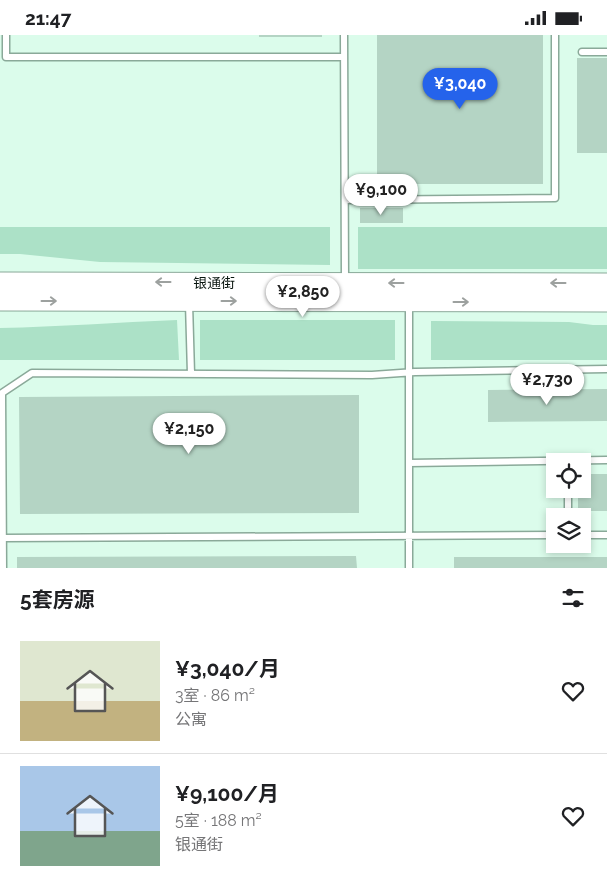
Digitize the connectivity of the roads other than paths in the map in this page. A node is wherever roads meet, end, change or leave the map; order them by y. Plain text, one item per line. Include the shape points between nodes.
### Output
1 (6, 35) edge
2 (344, 35) edge
3 (555, 35) edge
4 (582, 52) dead end
5 (607, 52) edge
6 (344, 57) junction
7 (345, 200) junction
8 (0, 282) edge
9 (345, 283) junction
10 (607, 283) edge
11 (0, 301) edge
12 (189, 301) junction
13 (409, 302) junction
14 (607, 302) edge
15 (607, 369) edge
16 (409, 372) junction
17 (190, 374) junction
18 (591, 460) edge
19 (607, 460) edge
20 (546, 461) edge
21 (409, 463) junction
22 (546, 535) edge
23 (591, 535) edge
24 (607, 535) edge
25 (409, 536) junction
26 (3, 538) junction
27 (3, 568) edge
28 (409, 568) edge

1 - 6 lane via 6,57
2 - 6 lane
3 - 7 lane via 554,198
4 - 5 lane
6 - 7 lane
7 - 9 lane
9 -> 8 street, 银通街
10 -> 9 street, 银通街
11 -> 12 street, 银通街
12 -> 13 street, 银通街
12 - 17 lane
13 -> 14 street, 银通街
13 - 16 lane
15 - 16 lane
16 - 17 lane via 372,375
16 - 21 lane
17 - 26 lane via 32,373 2,393
18 - 19 lane
20 - 21 lane
21 - 25 lane
22 - 25 lane
23 - 24 lane
25 - 26 lane
25 - 28 lane
26 - 27 lane

